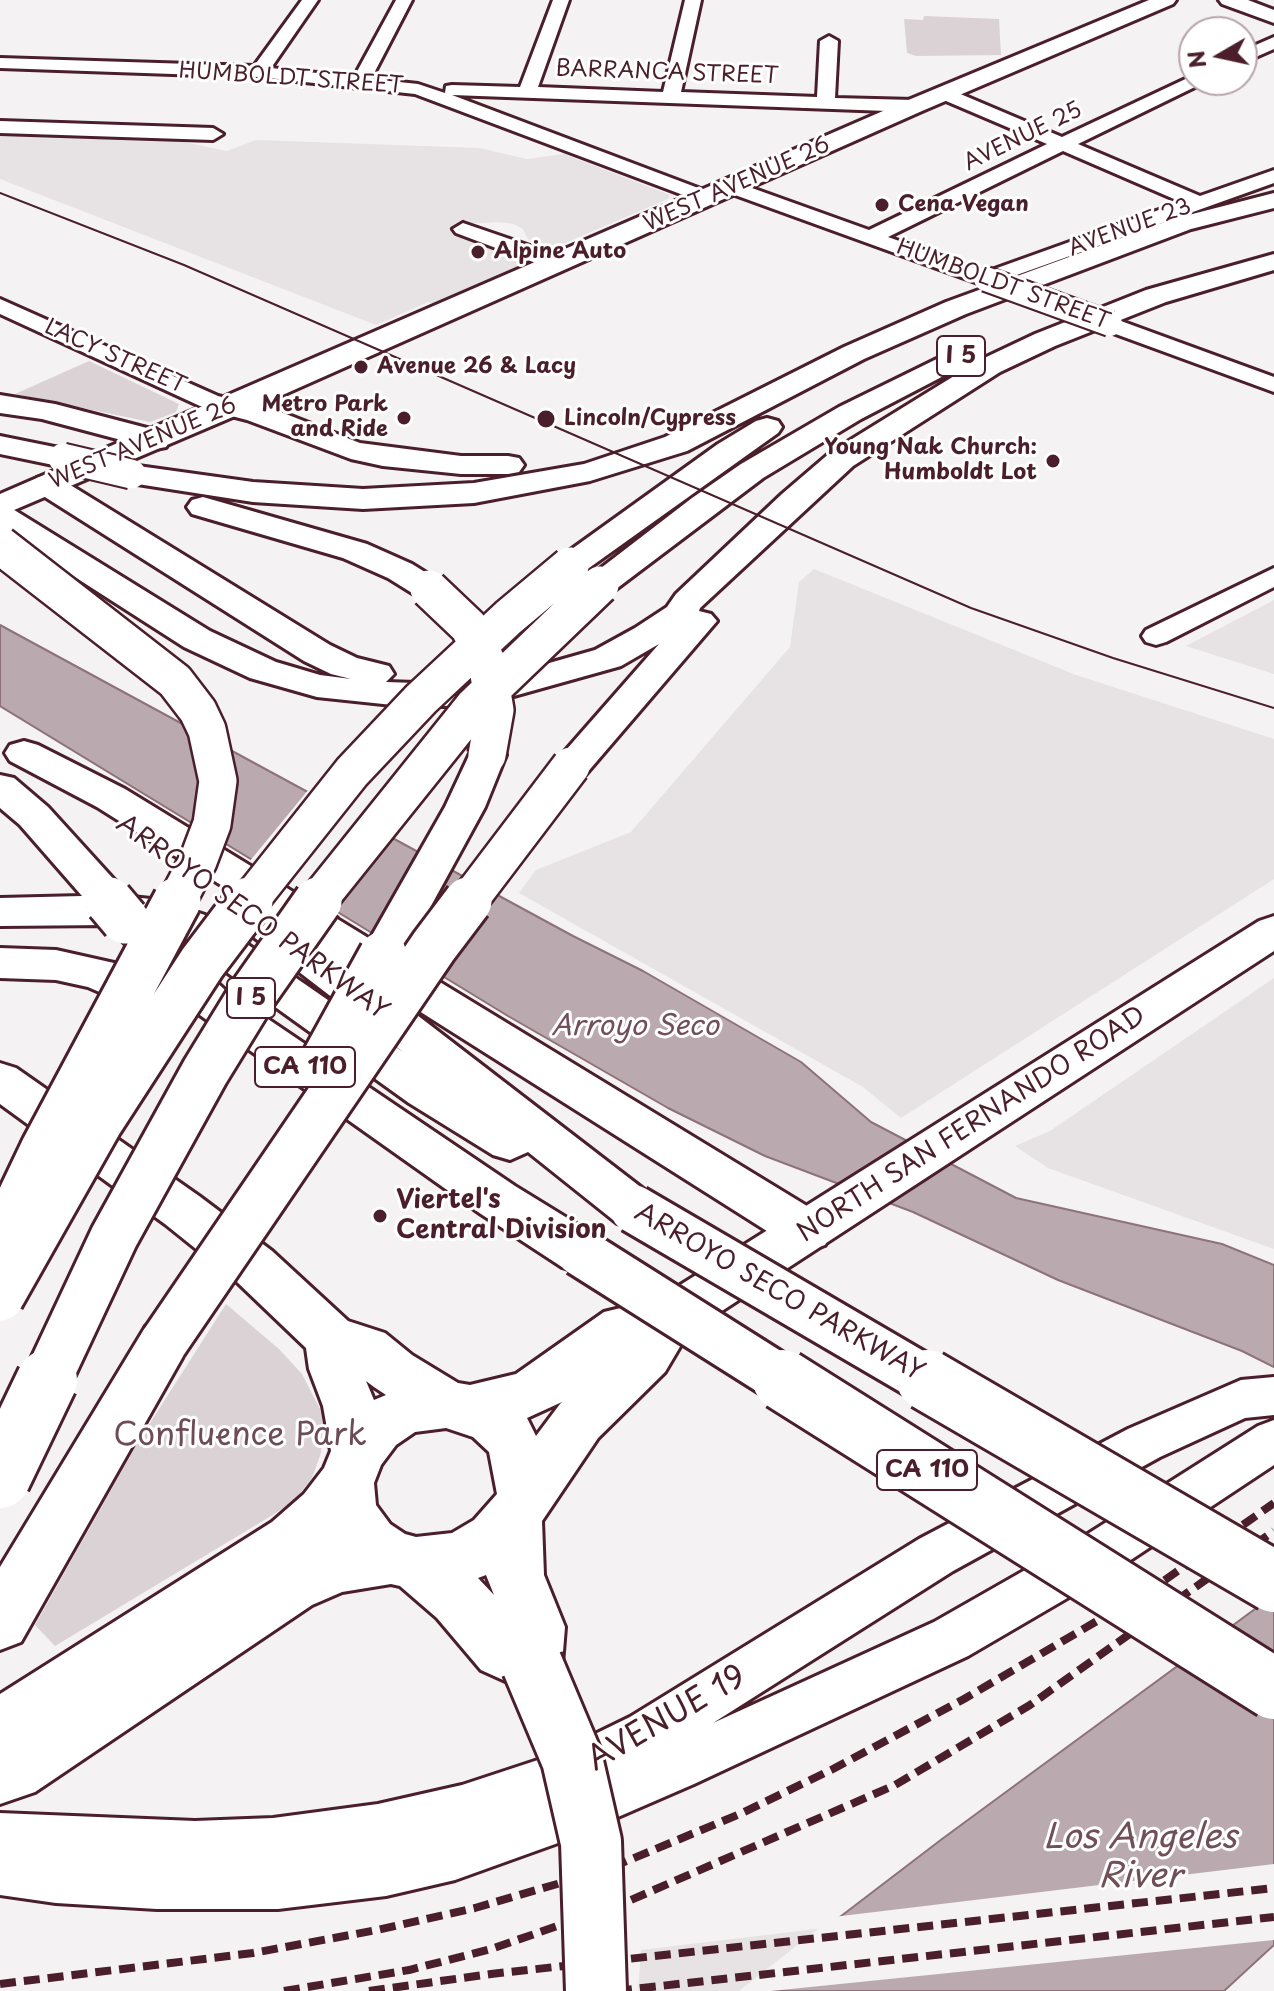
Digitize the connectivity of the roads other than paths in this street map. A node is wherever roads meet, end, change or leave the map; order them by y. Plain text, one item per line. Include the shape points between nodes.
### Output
1 (310, 0) edge
2 (404, 0) edge
3 (561, 0) edge
4 (693, 0) edge
5 (1166, 0) edge
6 (1229, 0) edge
7 (1274, 17) edge
8 (829, 41) dead end
9 (0, 63) edge
10 (259, 72) junction
11 (360, 83) junction
12 (1178, 88) edge
13 (418, 89) junction
14 (527, 93) junction
15 (945, 94) junction
16 (671, 97) junction
17 (826, 102) junction
18 (914, 106) junction
19 (0, 127) edge
20 (213, 134) dead end
21 (1063, 144) junction
22 (1274, 176) edge
23 (719, 192) junction
24 (1274, 200) edge
25 (1200, 203) junction
26 (1274, 217) edge
27 (463, 229) dead end
28 (871, 237) junction
29 (1274, 250) edge
30 (1181, 251) dead end
31 (1274, 262) edge
32 (557, 263) junction
33 (1274, 274) edge
34 (986, 279) junction
35 (1081, 280) junction
36 (0, 306) edge
37 (1113, 317) junction
38 (854, 353) junction
39 (1274, 385) edge
40 (0, 404) edge
41 (231, 407) junction
42 (886, 432) junction
43 (155, 440) junction
44 (0, 445) edge
45 (54, 469) junction
46 (123, 478) junction
47 (0, 506) edge
48 (0, 515) edge
49 (0, 545) edge
50 (585, 576) junction
51 (1274, 576) edge
52 (688, 601) junction
53 (1156, 636) dead end
54 (8, 759) edge
55 (0, 912) edge
56 (1274, 931) edge
57 (0, 963) edge
58 (0, 1080) edge
59 (498, 1200) junction
60 (631, 1207) junction
61 (807, 1231) junction
62 (0, 1243) edge
63 (0, 1297) edge
64 (670, 1318) junction
65 (331, 1338) junction
66 (164, 1342) junction
67 (1274, 1396) edge
68 (458, 1406) junction
69 (1274, 1440) edge
70 (352, 1467) junction
71 (0, 1478) edge
72 (519, 1508) junction
73 (403, 1560) junction
74 (1274, 1582) edge
75 (0, 1622) edge
76 (532, 1664) junction
77 (1274, 1689) edge
78 (0, 1730) edge
79 (0, 1773) edge
80 (0, 1839) edge
81 (0, 1868) edge
82 (596, 1991) edge

1 - 10 street
2 - 11 street
3 - 14 street
4 - 16 street
5 - 15 main road, WEST AVENUE 26
6 - 7 main road
8 - 17 street
9 - 10 street, HUMBOLDT STREET
10 - 11 street, HUMBOLDT STREET
11 - 13 street, HUMBOLDT STREET
12 - 21 street, AVENUE 25
13 - 14 street, BARRANCA STREET
13 - 23 street, HUMBOLDT STREET
14 - 16 street, BARRANCA STREET
15 - 18 main road, WEST AVENUE 26
15 - 21 street
16 - 17 street, BARRANCA STREET
17 - 18 street, BARRANCA STREET
18 - 23 main road, WEST AVENUE 26
19 - 20 street
21 - 25 street
21 - 28 street, AVENUE 25
22 - 25 street, AVENUE 23
23 - 28 street, HUMBOLDT STREET
23 - 32 main road, WEST AVENUE 26
24 - 38 main road via 1101,252
25 - 34 street, AVENUE 23
26 - 35 main road via 1164,244
27 - 32 street
28 - 34 street, HUMBOLDT STREET
29 - 50 main road, I 5 via 1122,290 933,369 752,471
30 - 35 main road, I 5
31 - 37 main road via 1156,296
32 - 41 main road, WEST AVENUE 26
33 - 37 main road
34 - 37 street, HUMBOLDT STREET, bridge
35 - 50 main road, I 5 via 924,344 792,412 729,451
36 - 41 street, LACY STREET
37 - 39 street, HUMBOLDT STREET
37 - 42 main road via 990,366
38 - 41 main road via 628,445 516,465 383,457
38 - 46 main road via 676,444 534,484 443,496 363,499
40 - 43 main road via 44,410
41 - 43 main road, WEST AVENUE 26
42 - 52 main road via 842,459
42 - 66 main road, bridge via 755,558 571,766 434,946
43 - 45 main road, WEST AVENUE 26
44 - 45 main road
45 - 46 main road
45 - 47 main road, WEST AVENUE 26
45 - 52 main road via 317,653 376,674 457,681 551,668 636,633
46 - 66 main road, bridge via 355,551 429,589 469,627 490,672 495,710 478,780
48 - 52 main road via 241,662 339,689 431,695 503,688 608,658 679,614
49 - 62 main road, bridge via 175,681 207,730 218,781 212,824 194,870
50 - 63 main road, I 5, bridge via 509,617 352,772 281,859 202,963 99,1122
50 - 71 main road, I 5, bridge via 405,787 254,992 114,1237
51 - 53 street
54 - 59 main road, CA 110 via 34,816 169,966 209,1001
54 - 60 main road, ARROYO SECO PARKWAY / CA 110 via 323,965
54 - 61 main road via 124,806
55 - 60 main road via 130,910 190,925 425,1091
56 - 61 main road, NORTH SAN FERNANDO ROAD
57 - 59 main road via 85,971 149,995 269,1073
58 - 65 main road via 254,1266
59 - 77 main road, CA 110, bridge
60 - 74 main road, ARROYO SECO PARKWAY / CA 110, bridge
61 - 64 main road, NORTH SAN FERNANDO ROAD
64 - 68 main road, NORTH SAN FERNANDO ROAD via 622,1328 544,1385 504,1401
64 - 72 main road, NORTH SAN FERNANDO ROAD via 646,1356 579,1421
65 - 68 main road via 366,1349 393,1371
65 - 70 main road via 335,1369 350,1406
66 - 75 main road
67 - 80 street, AVENUE 19 via 1241,1399 1144,1443 936,1555 648,1735 558,1779 462,1811 378,1830 273,1844 195,1847
68 - 70 main road via 420,1406 396,1415 377,1428
68 - 72 main road via 492,1420 509,1436 520,1461
69 - 81 street, AVENUE 19 via 1100,1553 951,1639 663,1772 455,1854 386,1869 278,1882 157,1882
70 - 73 main road via 348,1505 356,1526 370,1543
70 - 78 main road via 324,1512 292,1541
72 - 73 main road via 494,1539 467,1555 442,1563
72 - 76 main road via 515,1575 535,1627
73 - 76 main road via 458,1598 502,1649
73 - 79 main road via 341,1565 291,1585 13,1770
76 - 82 main road, bridge via 572,1759 591,1842

